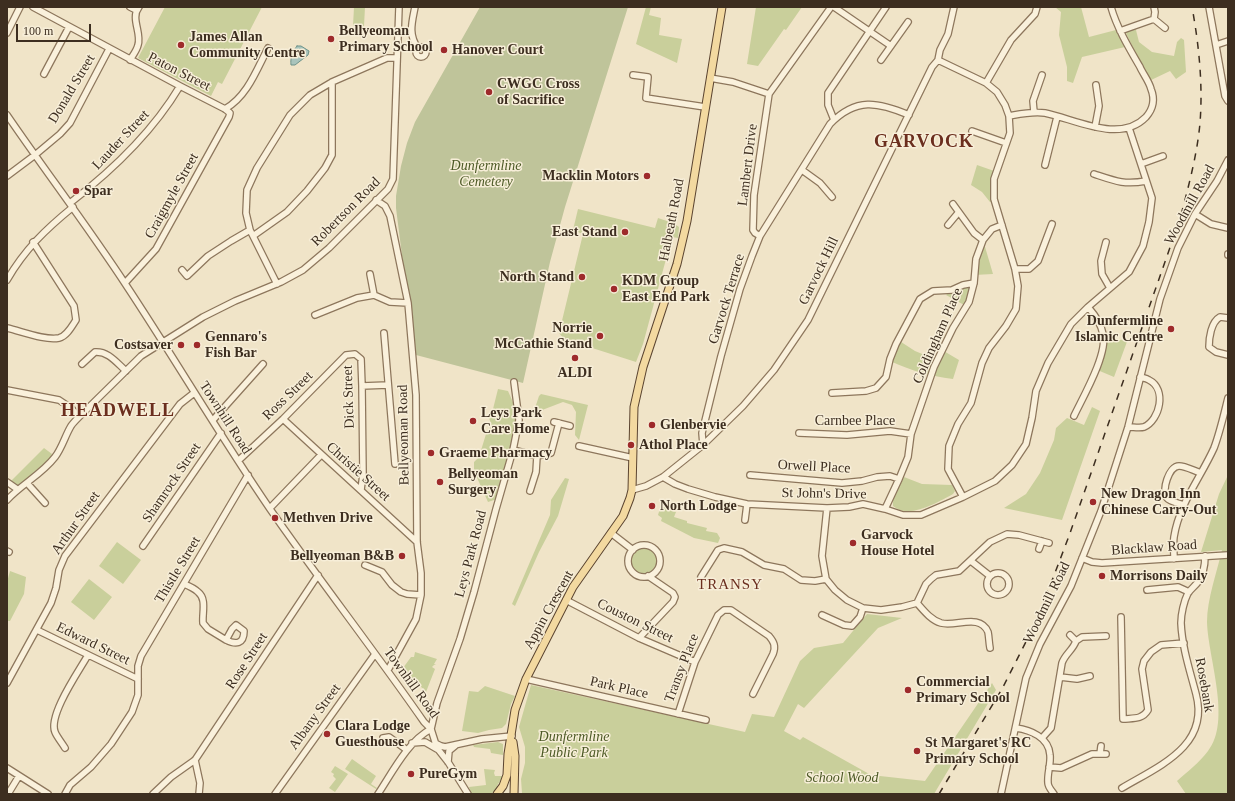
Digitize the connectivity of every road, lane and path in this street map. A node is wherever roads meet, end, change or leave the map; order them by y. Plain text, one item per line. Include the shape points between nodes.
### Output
1 (20, 7) edge
2 (33, 7) edge
3 (130, 7) edge
4 (399, 7) edge
5 (415, 7) edge
6 (722, 7) edge
7 (833, 7) edge
8 (886, 7) edge
9 (954, 7) edge
10 (1037, 7) edge
11 (1111, 7) edge
12 (1154, 7) edge
13 (1209, 7) edge
14 (137, 9) edge
15 (1154, 19) junction
16 (908, 22) dead end
17 (69, 27) junction
18 (1165, 28) dead end
19 (1120, 30) junction
20 (870, 32) junction
21 (7, 33) edge
22 (1228, 41) edge
23 (1216, 45) junction
24 (891, 46) junction
25 (268, 48) dead end
26 (418, 48) dead end
27 (110, 49) junction
28 (397, 58) junction
29 (130, 60) junction
30 (881, 60) dead end
31 (938, 60) junction
32 (44, 74) dead end
33 (633, 75) dead end
34 (1042, 75) dead end
35 (710, 78) junction
36 (332, 82) junction
37 (986, 83) junction
38 (1096, 85) dead end
39 (180, 86) junction
40 (769, 94) junction
41 (1228, 101) edge
42 (705, 107) junction
43 (227, 111) junction
44 (1034, 112) junction
45 (7, 115) edge
46 (909, 115) junction
47 (1009, 116) junction
48 (1057, 117) junction
49 (834, 120) junction
50 (1095, 127) junction
51 (1129, 128) junction
52 (972, 132) dead end
53 (1006, 143) junction
54 (35, 155) junction
55 (1164, 156) dead end
56 (1228, 160) edge
57 (1141, 164) junction
58 (1045, 165) dead end
59 (802, 170) junction
60 (1094, 174) dead end
61 (7, 176) edge
62 (1146, 181) junction
63 (832, 197) dead end
64 (376, 200) junction
65 (952, 204) dead end
66 (72, 205) junction
67 (958, 213) junction
68 (1195, 214) junction
69 (948, 224) dead end
70 (1052, 224) dead end
71 (1002, 225) junction
72 (1228, 228) edge
73 (251, 233) junction
74 (760, 236) junction
75 (983, 240) junction
76 (33, 242) junction
77 (1106, 242) dead end
78 (1015, 269) junction
79 (182, 270) dead end
80 (370, 274) dead end
81 (7, 280) edge
82 (125, 283) junction
83 (277, 284) junction
84 (974, 284) junction
85 (1110, 288) junction
86 (374, 295) junction
87 (408, 303) junction
88 (1088, 307) junction
89 (314, 315) dead end
90 (1228, 318) edge
91 (7, 328) edge
92 (384, 333) dead end
93 (163, 342) junction
94 (355, 354) joint
95 (1228, 355) edge
96 (82, 364) dead end
97 (263, 364) dead end
98 (126, 371) junction
99 (1140, 377) junction
100 (514, 382) dead end
101 (388, 384) junction
102 (362, 386) junction
103 (7, 390) edge
104 (194, 393) junction
105 (832, 393) dead end
106 (1228, 398) edge
107 (1074, 416) dead end
108 (79, 417) junction
109 (283, 419) junction
110 (212, 420) junction
111 (570, 426) dead end
112 (1128, 427) junction
113 (221, 433) junction
114 (798, 433) dead end
115 (911, 434) junction
116 (703, 445) junction
117 (579, 446) dead end
118 (513, 450) junction
119 (321, 455) junction
120 (537, 456) junction
121 (633, 458) junction
122 (238, 460) junction
123 (395, 464) dead end
124 (1201, 473) junction
125 (750, 475) dead end
126 (248, 476) junction
127 (663, 477) junction
128 (899, 480) junction
129 (7, 482) edge
130 (27, 483) junction
131 (17, 489) junction
132 (360, 490) junction
133 (632, 490) junction
134 (530, 491) dead end
135 (964, 497) junction
136 (7, 500) edge
137 (45, 503) dead end
138 (747, 504) junction
139 (1184, 505) junction
140 (270, 508) junction
141 (827, 508) junction
142 (885, 509) junction
143 (745, 520) dead end
144 (611, 533) junction
145 (1042, 541) junction
146 (417, 542) junction
147 (1049, 543) dead end
148 (143, 546) dead end
149 (1039, 549) dead end
150 (632, 550) junction
151 (1226, 555) edge
152 (1205, 556) junction
153 (1082, 558) junction
154 (1174, 558) junction
155 (971, 561) junction
156 (365, 565) dead end
157 (318, 575) junction
158 (648, 576) junction
159 (990, 576) dead end
160 (701, 577) dead end
161 (826, 579) junction
162 (184, 584) junction
163 (1147, 590) dead end
164 (1189, 592) junction
165 (421, 595) junction
166 (566, 600) junction
167 (917, 603) junction
168 (863, 608) junction
169 (822, 615) dead end
170 (1120, 617) dead end
171 (37, 630) junction
172 (1070, 635) dead end
173 (1106, 636) dead end
174 (639, 638) junction
175 (226, 640) dead end
176 (1076, 641) junction
177 (1184, 642) junction
178 (990, 648) dead end
179 (375, 654) junction
180 (88, 655) junction
181 (694, 662) junction
182 (388, 670) junction
183 (1090, 676) dead end
184 (1060, 677) junction
185 (138, 679) junction
186 (526, 679) junction
187 (7, 683) edge
188 (753, 694) dead end
189 (678, 714) junction
190 (706, 720) dead end
191 (1016, 728) junction
192 (430, 729) junction
193 (512, 736) junction
194 (383, 738) dead end
195 (1042, 738) junction
196 (434, 742) junction
197 (412, 743) junction
198 (459, 744) junction
199 (1101, 746) dead end
200 (65, 748) dead end
201 (408, 750) junction
202 (439, 750) junction
203 (195, 760) junction
204 (448, 762) junction
205 (1050, 767) junction
206 (7, 768) edge
207 (18, 776) junction
208 (1122, 788) dead end
209 (8, 794) edge
210 (48, 794) edge
211 (65, 794) edge
212 (153, 794) edge
213 (199, 794) edge
214 (275, 794) edge
215 (378, 794) edge
216 (468, 794) edge
217 (497, 794) edge
218 (514, 794) edge
219 (1001, 794) edge
220 (1054, 794) edge

1 - 21 street
2 - 17 street, Paton Street
3 - 14 street
4 - 28 street, Robertson Road
5 - 26 street via 411,35
6 - 35 main road, Halbeath Road
7 - 20 street
7 - 40 street, Lambert Drive
8 - 20 street
9 - 31 street, Garvock Hill
10 - 37 street via 1035,14 1011,40
11 - 19 street
12 - 15 street
13 - 23 street
14 - 29 street via 135,16 139,44
15 - 18 street
15 - 19 street
16 - 24 street
17 - 27 street, Paton Street
17 - 32 street
19 - 51 street via 1151,89 1154,103 1148,115
20 - 24 street
20 - 49 street via 828,93 828,106
22 - 23 street
23 - 41 street
24 - 30 street
25 - 43 street via 241,96
27 - 29 street, Paton Street
27 - 54 street, Donald Street via 70,123
28 - 36 street via 387,58
28 - 64 street, Robertson Road via 393,179 388,189
29 - 39 street, Paton Street
31 - 37 street
31 - 46 street, Garvock Hill via 932,67
33 - 42 street via 648,77 646,98
34 - 44 street via 1034,101
35 - 40 street via 733,82
35 - 42 main road, Halbeath Road
36 - 73 street via 310,95 290,115 257,168 247,190 246,213
36 - 73 street via 332,155 307,191 282,216
37 - 47 street via 997,92
38 - 50 street via 1099,106
39 - 43 street, Paton Street
39 - 66 street, Lauder Street via 168,106 130,152
40 - 74 street, Lambert Drive via 754,195 753,230
42 - 121 main road, Halbeath Road via 687,221 677,264 638,386 634,407
43 - 82 street, Craigmyle Street via 229,116 156,249
44 - 47 street
44 - 48 street
45 - 54 street, Townhill Road
46 - 49 street, Garvock Terrace via 874,104 853,108
46 - 116 street, Garvock Hill via 808,320 774,370
47 - 53 street via 1010,133
48 - 50 street
48 - 58 street
49 - 59 street, Garvock Terrace
50 - 51 street via 1111,130
51 - 57 street, St John's Drive
52 - 53 street
53 - 71 street via 994,179 994,199
54 - 61 street, Donald Street
54 - 66 street, Townhill Road
55 - 57 street
56 - 68 street, Woodmill Road
57 - 62 street, St John's Drive
59 - 63 street via 820,183
59 - 74 street, Garvock Terrace
60 - 62 street via 1119,183
62 - 85 street, St John's Drive via 1152,198 1143,246 1129,272
64 - 83 street, Robertson Road via 324,253 303,270
64 - 87 street, Bellyeoman Road via 385,206 390,216
65 - 67 street
66 - 76 street, Lauder Street
66 - 82 street, Townhill Road
67 - 69 street
67 - 75 street
68 - 72 street via 1211,224
68 - 99 street, Woodmill Road via 1178,248 1160,299
70 - 78 street via 1038,261 1028,269
71 - 75 street, Coldingham Place via 992,229
71 - 78 street
73 - 79 street via 231,241 208,256 188,276
73 - 83 street
74 - 116 street, Garvock Terrace via 740,289 721,356 702,433
75 - 84 street, Coldingham Place via 976,259
76 - 81 street, Lauder Street
76 - 91 street via 74,306 76,320 69,331 60,338 47,338
77 - 85 street via 1101,261 1102,274
78 - 135 street via 1018,286 1016,310 989,348 971,403 958,424 949,446 948,469
80 - 86 street
82 - 93 street, Townhill Road
83 - 93 street, Robertson Road via 203,317
84 - 105 street via 952,290 933,291 920,299 896,344 886,377 876,388
84 - 115 street, Coldingham Place via 969,302 934,367
85 - 88 street, St John's Drive
86 - 87 street via 390,302
86 - 89 street via 357,298
87 - 146 street, Bellyeoman Road via 416,395
88 - 107 street via 1098,319 1104,335 1101,357
88 - 135 street, St John's Drive via 1071,324 1048,363 1036,391 1026,444 1012,464 995,481
90 - 95 street via 1216,319 1209,342 1209,348
92 - 101 street
93 - 98 street, Robertson Road via 141,356
93 - 104 street, Townhill Road
94 - 102 street, Dick Street via 361,360
94 - 109 street, Ross Street via 346,355
96 - 98 street via 95,352 102,352
97 - 110 street
98 - 108 street, Robertson Road
99 - 112 street, Woodmill Road
99 - 112 street via 1150,380 1156,386 1160,400 1158,411 1153,420 1143,427
100 - 118 street, Leys Park Road via 519,420
101 - 102 street
101 - 123 street
102 - 132 street, Dick Street via 363,474
103 - 108 street via 59,400
104 - 110 street, Townhill Road
104 - 171 street, Arthur Street via 180,404 65,556 51,603
106 - 124 street via 1214,448
108 - 130 street, Robertson Road via 71,426 56,455
109 - 119 street, Christie Street
109 - 122 street, Ross Street
110 - 113 street, Townhill Road
111 - 120 street via 556,422 551,453
112 - 153 street, Woodmill Road via 1101,510
113 - 122 street, Townhill Road
113 - 148 street, Shamrock Street
114 - 115 street, Carnbee Place via 846,435 890,431
115 - 128 street, Coldingham Place via 908,457
116 - 127 street, Garvock Hill
117 - 121 street
118 - 120 street
118 - 192 street, Leys Park Road via 474,592
119 - 132 street, Christie Street
119 - 140 street
120 - 134 street via 536,472
121 - 133 main road, Appin Crescent
122 - 126 street, Townhill Road
124 - 139 street
124 - 139 street via 1179,466 1170,472 1164,490 1165,496
125 - 128 street, Orwell Place via 842,483 890,476
126 - 140 street, Townhill Road
126 - 162 street, Thistle Street
127 - 133 street, Garvock Hill
127 - 138 street, St John's Drive via 688,489
128 - 142 street, Coldingham Place
129 - 131 street
130 - 131 street, Robertson Road
130 - 137 street
131 - 136 street, Robertson Road
132 - 146 street, Christie Street
133 - 144 main road, Appin Crescent via 623,516
135 - 142 street, St John's Drive via 921,516 903,515
138 - 141 street, St John's Drive
138 - 143 street
139 - 154 street via 1174,536
140 - 157 street, Townhill Road
141 - 142 street, St John's Drive via 849,508 863,504
141 - 161 street via 822,556
144 - 150 street
144 - 166 main road, Appin Crescent
145 - 147 street
145 - 149 street
145 - 155 street via 1007,534 990,542
146 - 165 street, Bellyeoman Road
150 - 158 street via 628,559 631,569 638,575
150 - 158 street via 642,545 656,550 660,560 657,570
151 - 152 street, Blacklaw Road
152 - 154 street, Blacklaw Road
152 - 164 street, Rosebank via 1205,568
153 - 154 street, Blacklaw Road via 1102,563
153 - 191 street, Woodmill Road via 1029,671
155 - 159 street
155 - 167 street via 960,572 936,575 926,584
156 - 165 street via 382,572 401,592
157 - 179 street, Townhill Road
157 - 203 street, Rose Street
158 - 174 street via 675,597
160 - 161 street via 718,550 724,548 742,552 764,565 784,569 801,580 815,582
161 - 168 street via 846,600
162 - 175 street via 199,592 202,597 204,626
162 - 185 street, Thistle Street via 141,656
163 - 164 street via 1178,587
164 - 177 street, Rosebank via 1181,622
165 - 182 street, Bellyeoman Road via 416,619
166 - 174 street, Couston Street
166 - 186 main road, Appin Crescent
167 - 168 street via 881,610
167 - 178 street via 931,618 942,623 982,624 988,632
168 - 169 street via 860,618 852,626
170 - 177 street via 1123,719 1141,718 1148,710 1142,669 1151,652 1162,645
171 - 180 street, Edward Street
171 - 187 street, Arthur Street
172 - 176 street
173 - 176 street
174 - 181 street, Couston Street
176 - 184 street via 1064,658
177 - 208 street, Rosebank via 1199,710 1196,727 1184,747 1172,758
179 - 182 street, Townhill Road
179 - 214 street, Albany Street
180 - 185 street, Edward Street
180 - 200 street via 58,707 54,721 54,731
181 - 188 street, Transy Place via 718,615 724,610 731,610 769,636 775,648
181 - 189 street, Transy Place
182 - 192 street, Townhill Road
183 - 184 street via 1077,679
184 - 195 street via 1051,728
185 - 211 street, Thistle Street via 138,695 123,727 101,756 70,785
186 - 189 street, Park Place
186 - 193 main road, Appin Crescent via 515,710
189 - 190 street, Park Place
191 - 195 street via 1032,732
191 - 219 street, Woodmill Road
192 - 196 street
192 - 197 street
193 - 198 street via 482,738
193 - 217 main road, Appin Crescent via 507,775
193 - 218 main road, Appin Crescent
194 - 201 street via 389,737
195 - 205 street via 1049,749
196 - 198 street via 445,747
196 - 202 street
197 - 201 street
197 - 202 street via 425,742
198 - 204 street via 449,751
199 - 205 street via 1103,754 1092,754 1061,768
201 - 215 street
202 - 204 street
203 - 212 street
203 - 213 street via 200,783
204 - 216 street
205 - 220 street via 1048,784
206 - 207 street
207 - 209 street
207 - 210 street

